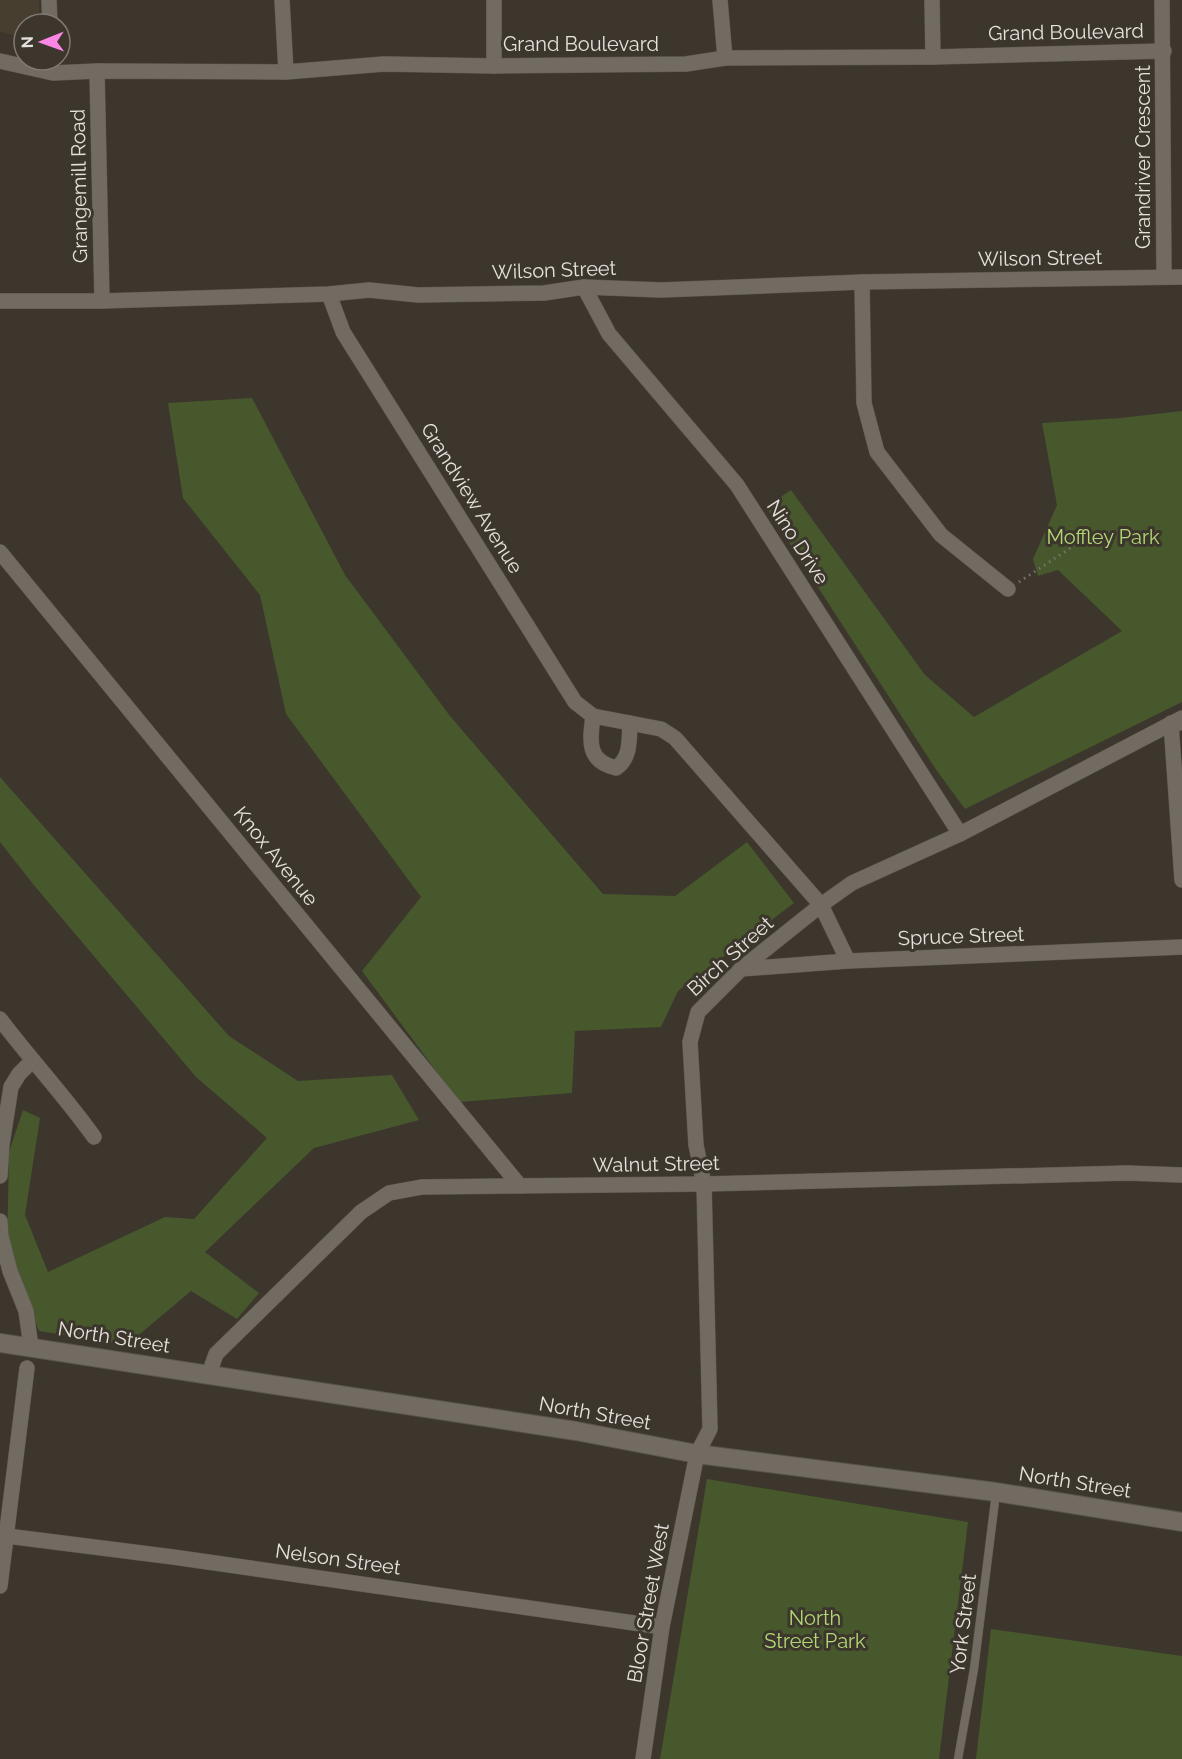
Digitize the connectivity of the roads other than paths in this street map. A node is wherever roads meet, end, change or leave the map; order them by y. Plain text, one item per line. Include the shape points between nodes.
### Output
1 (282, 0) edge
2 (494, 0) edge
3 (720, 0) edge
4 (932, 0) edge
5 (1162, 0) edge
6 (1164, 51) junction
7 (933, 57) junction
8 (725, 58) junction
9 (494, 66) junction
10 (72, 68) edge
11 (97, 71) junction
12 (286, 72) junction
13 (1164, 277) junction
14 (1182, 277) edge
15 (862, 282) junction
16 (584, 287) junction
17 (329, 294) junction
18 (102, 301) junction
19 (0, 302) edge
20 (0, 552) edge
21 (1008, 589) road end
22 (593, 716) junction
23 (1178, 722) edge
24 (630, 723) junction
25 (960, 834) junction
26 (1182, 880) edge
27 (821, 905) junction
28 (1182, 947) edge
29 (848, 961) junction
30 (741, 969) junction
31 (0, 1019) edge
32 (32, 1061) junction
33 (94, 1137) dead end
34 (1182, 1175) edge
35 (0, 1176) edge
36 (704, 1184) junction
37 (520, 1186) junction
38 (0, 1221) edge
39 (0, 1343) edge
40 (31, 1347) junction
41 (27, 1368) dead end
42 (209, 1374) junction
43 (697, 1454) junction
44 (996, 1492) junction
45 (1182, 1522) edge
46 (7, 1536) junction
47 (0, 1586) edge
48 (662, 1627) junction
49 (643, 1759) edge
50 (958, 1759) edge

1 - 12 street
2 - 9 street
3 - 8 street
4 - 7 street
5 - 6 street, Grandriver Crescent
6 - 7 street, Grand Boulevard
6 - 13 street, Grandriver Crescent
7 - 8 street, Grand Boulevard
8 - 9 street, Grand Boulevard via 686,64
9 - 12 street, Grand Boulevard via 384,64
10 - 11 street, Grand Boulevard
11 - 12 street, Grand Boulevard
11 - 18 street, Grangemill Road
13 - 14 street, Wilson Street
13 - 15 street, Wilson Street
15 - 16 street, Wilson Street via 661,290
15 - 21 street via 864,403 877,452 941,535
16 - 17 street, Wilson Street via 544,293 418,295 369,290
16 - 25 street, Nino Drive via 609,334 737,485
17 - 18 street, Wilson Street
17 - 22 street, Grandview Avenue via 343,332 575,702
18 - 19 street, Wilson Street
20 - 37 street, Knox Avenue
22 - 24 street
22 - 24 street via 592,753 604,765 616,768 627,756
23 - 25 street, Birch Street
23 - 26 street
24 - 27 street via 661,729 675,738
25 - 27 street, Birch Street via 852,884
27 - 29 street
27 - 30 street, Birch Street
28 - 29 street, Spruce Street
29 - 30 street, Spruce Street
30 - 36 street, Birch Street via 698,1012 690,1042 696,1145
31 - 32 street
32 - 33 street
32 - 35 street via 11,1087
34 - 36 street, Walnut Street via 1127,1173
36 - 37 street, Walnut Street
36 - 43 street, Birch Street via 710,1429
37 - 42 street, Walnut Street via 422,1187 389,1193 361,1212 216,1354
38 - 40 street via 10,1271 26,1311
39 - 40 main road, North Street
40 - 42 main road, North Street
41 - 46 street
42 - 43 main road, North Street via 576,1431
43 - 44 main road, North Street
43 - 48 street, Bloor Street West
44 - 45 main road, North Street
44 - 50 lane, York Street via 974,1669
46 - 47 street
46 - 48 street, Nelson Street
48 - 49 street, Bloor Street West

